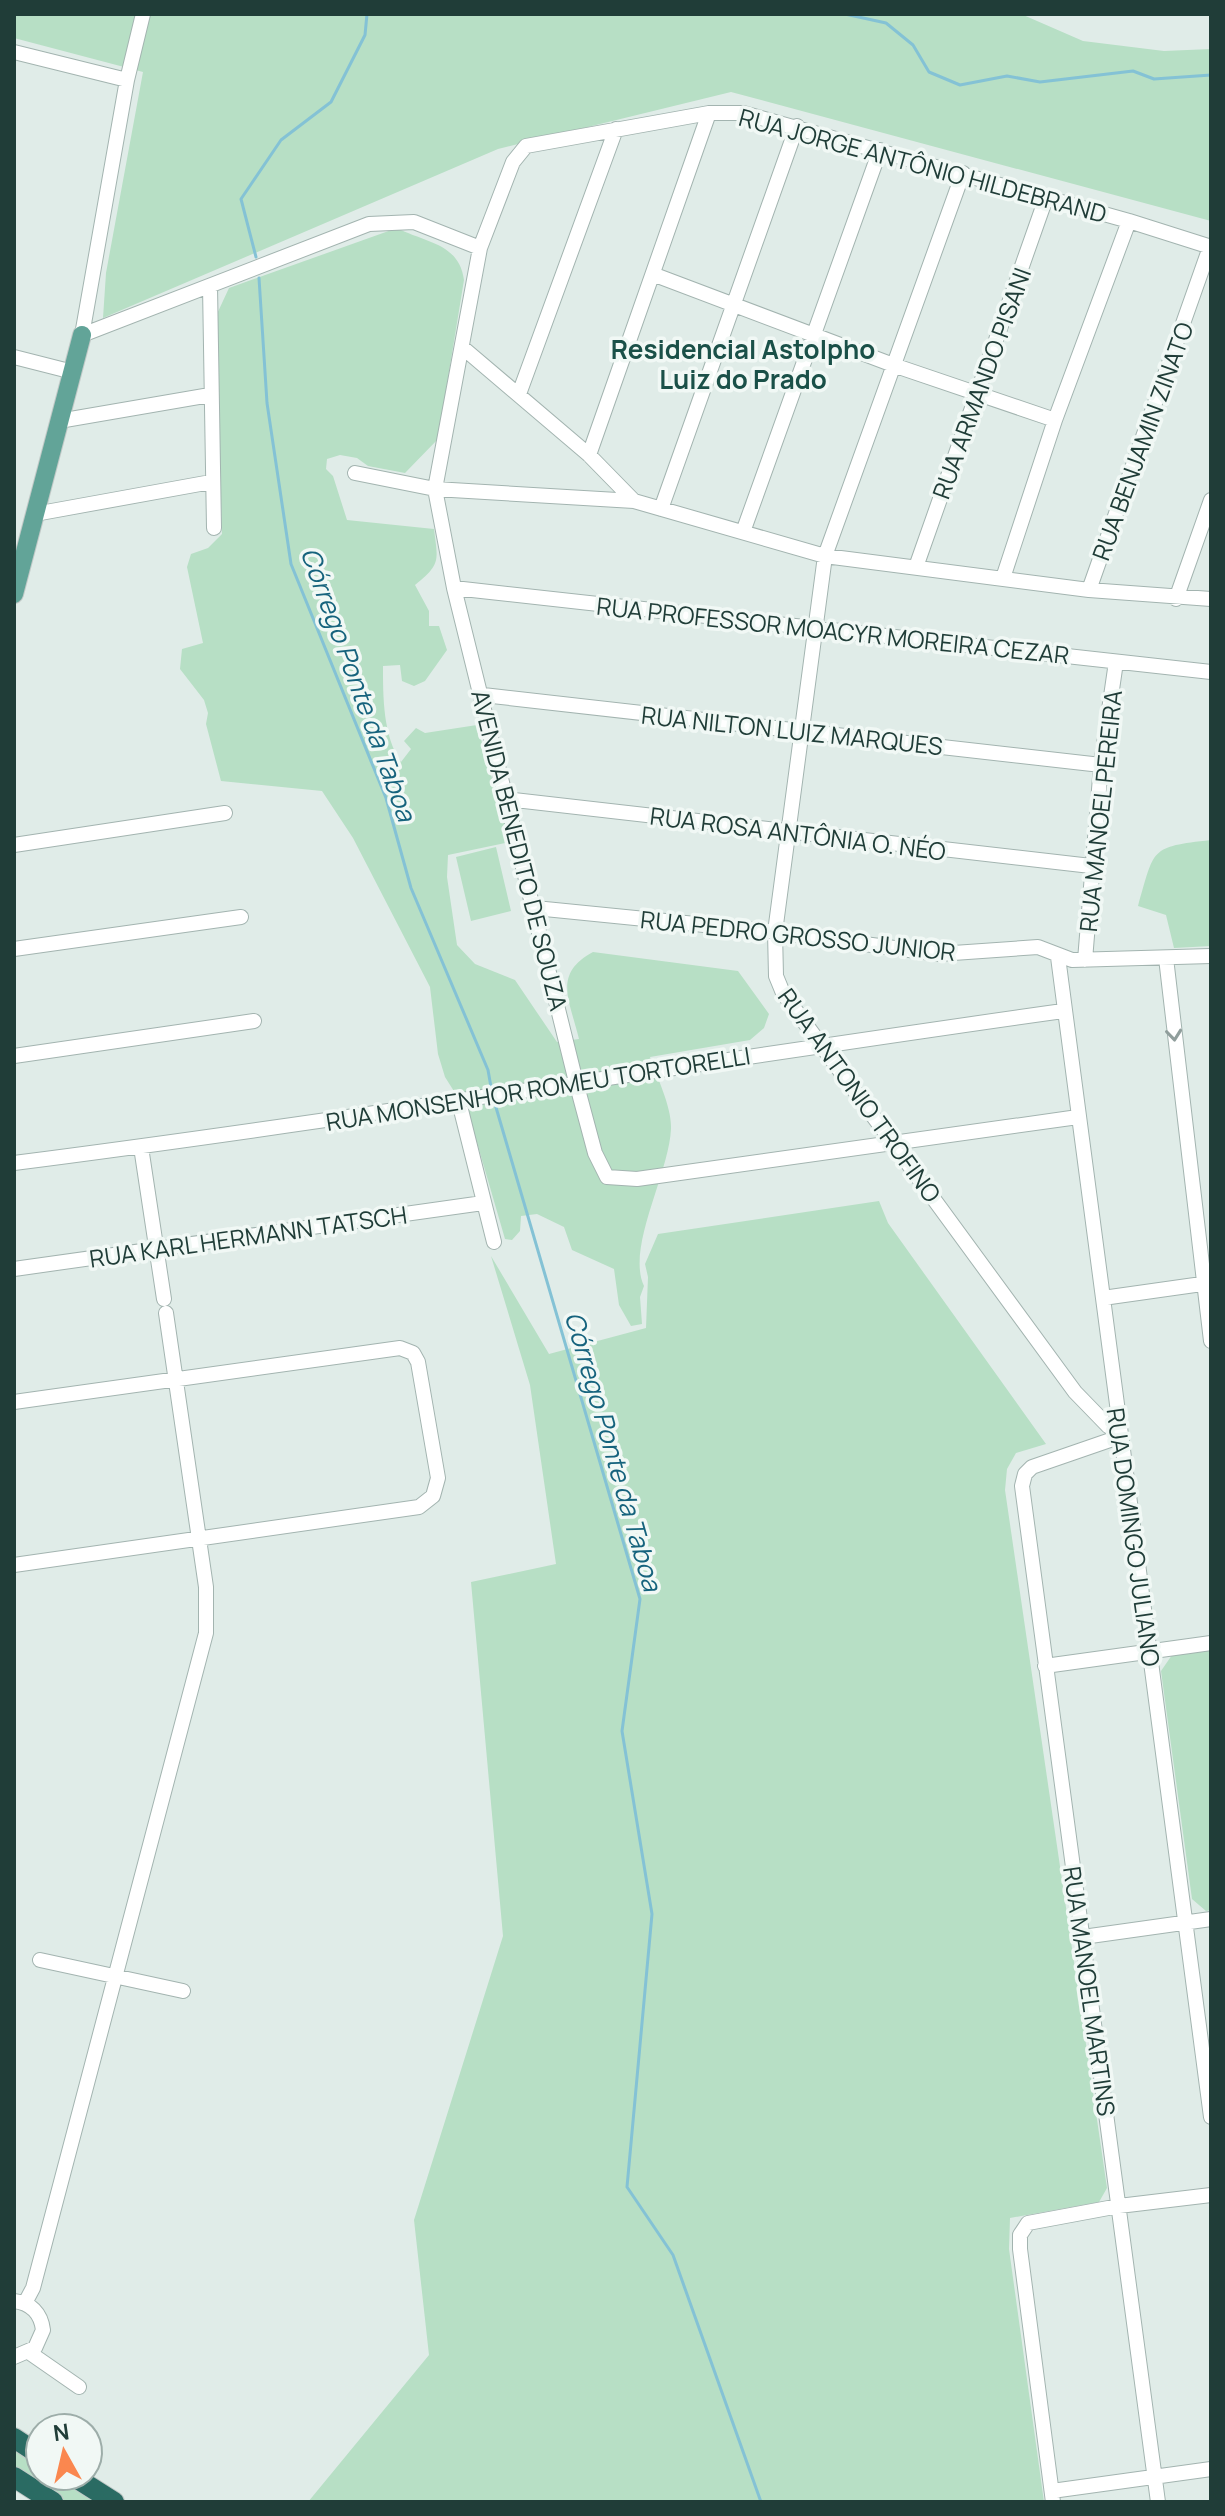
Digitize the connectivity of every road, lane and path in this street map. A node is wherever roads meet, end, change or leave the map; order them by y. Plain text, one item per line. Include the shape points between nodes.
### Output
1 (143, 14) edge
2 (14, 52) edge
3 (127, 80) junction
4 (709, 113) junction
5 (797, 126) junction
6 (616, 129) junction
7 (880, 150) junction
8 (963, 173) junction
9 (1046, 198) junction
10 (1129, 221) junction
11 (1211, 247) edge
12 (480, 248) junction
13 (655, 275) junction
14 (210, 286) junction
15 (733, 304) junction
16 (813, 334) junction
17 (82, 335) junction
18 (462, 347) junction
19 (14, 357) edge
20 (896, 366) junction
21 (73, 372) junction
22 (519, 394) junction
23 (977, 394) junction
24 (210, 395) junction
25 (1055, 420) junction
26 (59, 421) junction
27 (589, 455) junction
28 (355, 473) dead end
29 (211, 482) junction
30 (435, 489) junction
31 (1211, 500) edge
32 (634, 501) junction
33 (661, 509) junction
34 (35, 514) junction
35 (214, 528) dead end
36 (743, 532) junction
37 (825, 556) junction
38 (916, 567) junction
39 (1003, 578) junction
40 (454, 588) junction
41 (1089, 590) junction
42 (14, 594) edge
43 (1176, 599) junction
44 (1211, 599) edge
45 (813, 625) junction
46 (1116, 662) junction
47 (1211, 672) edge
48 (483, 695) junction
49 (802, 731) junction
50 (1101, 765) junction
51 (506, 799) junction
52 (225, 813) dead end
53 (790, 832) junction
54 (14, 845) edge
55 (1091, 866) junction
56 (535, 908) junction
57 (241, 917) dead end
58 (775, 932) junction
59 (14, 949) edge
60 (1211, 956) edge
61 (1058, 957) junction
62 (1166, 958) junction
63 (1085, 960) junction
64 (1063, 1011) junction
65 (254, 1021) dead end
66 (823, 1044) junction
67 (14, 1056) edge
68 (576, 1082) junction
69 (459, 1102) junction
70 (1078, 1117) junction
71 (894, 1142) junction
72 (141, 1147) junction
73 (14, 1163) edge
74 (483, 1203) junction
75 (494, 1242) dead end
76 (157, 1250) junction
77 (14, 1269) edge
78 (1207, 1283) edge
79 (1103, 1298) junction
80 (1211, 1341) edge
81 (176, 1378) junction
82 (14, 1402) edge
83 (1119, 1435) junction
84 (199, 1538) junction
85 (14, 1565) edge
86 (1211, 1643) edge
87 (1149, 1650) junction
88 (1045, 1666) junction
89 (1211, 1919) edge
90 (1185, 1923) junction
91 (1083, 1937) junction
92 (40, 1960) dead end
93 (116, 1974) junction
94 (183, 1991) dead end
95 (1211, 2117) edge
96 (1211, 2195) edge
97 (1119, 2206) junction
98 (20, 2302) edge
99 (30, 2353) junction
100 (14, 2357) edge
101 (79, 2387) dead end
102 (1211, 2469) edge
103 (14, 2477) edge
104 (1155, 2477) junction
105 (1052, 2496) edge
106 (53, 2502) edge
107 (1158, 2502) edge

1 - 3 street
2 - 3 street
3 - 17 street
4 - 5 street, RUA JORGE ANTÔNIO HILDEBRAND via 743,113
4 - 6 street, RUA JORGE ANTÔNIO HILDEBRAND
4 - 13 street
5 - 7 street, RUA JORGE ANTÔNIO HILDEBRAND
5 - 15 street
6 - 12 street, RUA JORGE ANTÔNIO HILDEBRAND via 526,146 513,162
6 - 22 street
7 - 8 street, RUA JORGE ANTÔNIO HILDEBRAND
7 - 16 street
8 - 9 street, RUA JORGE ANTÔNIO HILDEBRAND
8 - 20 street, RUA ANTONIO TROFINO
9 - 10 street, RUA JORGE ANTÔNIO HILDEBRAND
9 - 23 street, RUA ARMANDO PISANI
10 - 11 street, RUA JORGE ANTÔNIO HILDEBRAND
10 - 25 street
11 - 41 street, RUA BENJAMIN ZINATO
12 - 14 street via 414,222 369,224
12 - 18 street
13 - 15 street
13 - 27 street
14 - 17 street
14 - 24 street
15 - 16 street
15 - 33 street
16 - 20 street
16 - 36 street
17 - 21 main road
18 - 22 street
18 - 30 street
19 - 21 street
20 - 23 street
20 - 37 street, RUA ANTONIO TROFINO
21 - 26 main road
22 - 27 street
23 - 25 street
23 - 38 street, RUA ARMANDO PISANI
24 - 26 street
24 - 29 street
25 - 39 street
26 - 34 main road
27 - 32 street
28 - 30 street
29 - 34 street
29 - 35 street
30 - 32 street
30 - 40 street, AVENIDA BENEDITO DE SOUZA
31 - 43 street
32 - 33 street
33 - 36 street
34 - 42 main road
36 - 37 street
37 - 38 street
37 - 45 street, RUA ANTONIO TROFINO
38 - 39 street
39 - 41 street
40 - 45 street, RUA PROFESSOR MOACYR MOREIRA CEZAR
40 - 48 street, AVENIDA BENEDITO DE SOUZA
41 - 43 street
43 - 44 street
45 - 46 street, RUA PROFESSOR MOACYR MOREIRA CEZAR
45 - 49 street, RUA ANTONIO TROFINO
46 - 47 street, RUA PROFESSOR MOACYR MOREIRA CEZAR
46 - 50 street, RUA MANOEL PEREIRA
48 - 49 street, RUA NILTON LUIZ MARQUES
48 - 51 street, AVENIDA BENEDITO DE SOUZA
49 - 50 street, RUA NILTON LUIZ MARQUES
49 - 53 street, RUA ANTONIO TROFINO
50 - 55 street, RUA MANOEL PEREIRA
51 - 53 street, RUA ROSA ANTÔNIA O. NÉO
51 - 56 street, AVENIDA BENEDITO DE SOUZA
52 - 54 street
53 - 55 street, RUA ROSA ANTÔNIA O. NÉO
53 - 58 street, RUA ANTONIO TROFINO
55 - 63 street, RUA MANOEL PEREIRA
56 - 58 street, RUA PEDRO GROSSO JUNIOR
56 - 68 street, AVENIDA BENEDITO DE SOUZA
57 - 59 street
58 - 61 street, RUA PEDRO GROSSO JUNIOR via 939,954 1038,947
58 - 66 street, RUA ANTONIO TROFINO via 780,987
60 - 62 street, RUA PEDRO GROSSO JUNIOR
61 - 63 street, RUA PEDRO GROSSO JUNIOR
61 - 64 street, RUA DOMINGO JULIANO
62 - 63 street, RUA PEDRO GROSSO JUNIOR
62 -> 78 street
64 - 66 street, RUA MONSENHOR ROMEU TORTORELLI
64 - 70 street, RUA DOMINGO JULIANO
65 - 67 street
66 - 68 street, RUA MONSENHOR ROMEU TORTORELLI
66 - 71 street, RUA ANTONIO TROFINO
68 - 69 street, RUA MONSENHOR ROMEU TORTORELLI
68 - 71 street, AVENIDA BENEDITO DE SOUZA via 602,1172 612,1179
69 - 72 street, RUA MONSENHOR ROMEU TORTORELLI
69 - 74 street
70 - 71 street
70 - 79 street, RUA DOMINGO JULIANO
71 - 83 street, RUA ANTONIO TROFINO via 1075,1392
72 - 73 street, RUA MONSENHOR ROMEU TORTORELLI
72 - 76 street
74 - 75 street
74 - 76 street, RUA KARL HERMANN TATSCH
76 - 77 street, RUA KARL HERMANN TATSCH
76 - 81 street
78 - 79 street
78 - 80 street
79 - 83 street, RUA DOMINGO JULIANO
81 - 82 street
81 - 84 street
81 - 84 street via 404,1348 418,1362 438,1478 433,1496 419,1507
83 - 87 street, RUA DOMINGO JULIANO
83 - 88 street, RUA MANOEL MARTINS via 1032,1467 1022,1479
84 - 85 street
84 - 93 street via 208,1602 204,1649
86 - 87 street
87 - 88 street
87 - 90 street, RUA DOMINGO JULIANO
88 - 91 street, RUA MANOEL MARTINS
89 - 90 street
90 - 91 street
90 - 95 street, RUA DOMINGO JULIANO
91 - 97 street, RUA MANOEL MARTINS
92 - 93 street
93 - 94 street
93 - 98 street via 33,2288
96 - 97 street
97 - 104 street, RUA MANOEL MARTINS
97 - 105 street via 1028,2223 1020,2235
98 - 99 street via 36,2311 42,2323 42,2337
99 - 100 street
99 - 101 street
102 - 104 street
103 - 106 highway
104 - 105 street
104 - 107 street, RUA MANOEL MARTINS

